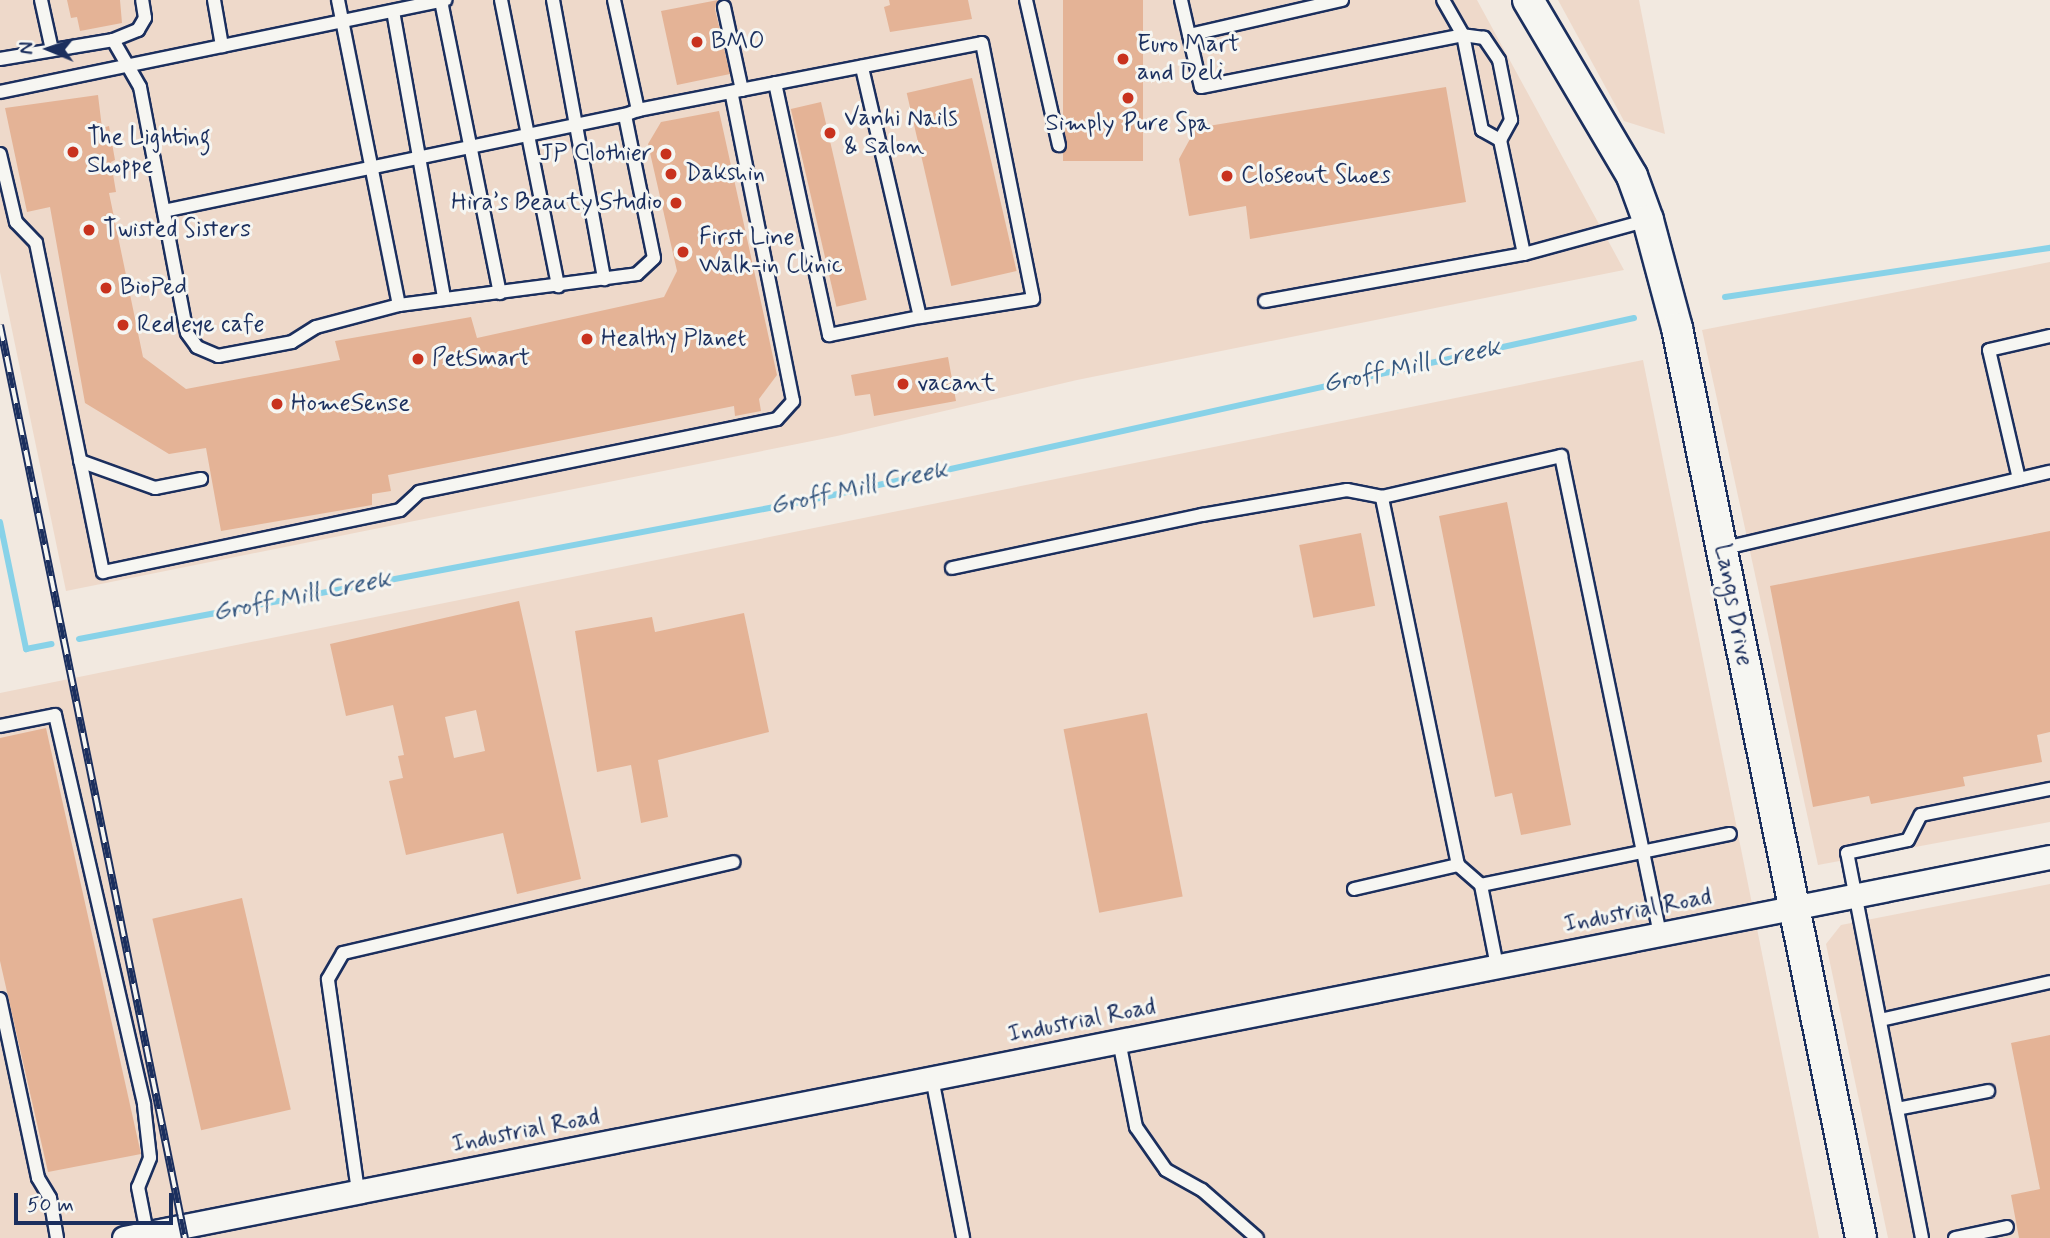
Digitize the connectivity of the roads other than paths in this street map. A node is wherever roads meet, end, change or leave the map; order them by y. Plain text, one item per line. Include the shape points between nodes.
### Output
1 (41, 0) edge
2 (142, 0) edge
3 (214, 0) edge
4 (338, 0) edge
5 (444, 0) edge
6 (501, 0) edge
7 (553, 0) edge
8 (614, 0) edge
9 (1026, 0) edge
10 (1181, 0) edge
11 (1342, 0) edge
12 (1443, 0) edge
13 (1528, 0) edge
14 (415, 3) edge
15 (724, 7) dead end
16 (393, 11) junction
17 (342, 21) junction
18 (1189, 34) junction
19 (1463, 35) junction
20 (113, 40) junction
21 (222, 46) junction
22 (52, 50) junction
23 (0, 59) edge
24 (128, 64) junction
25 (862, 67) junction
26 (775, 83) junction
27 (737, 91) junction
28 (0, 92) edge
29 (638, 110) junction
30 (625, 115) junction
31 (577, 125) junction
32 (529, 135) junction
33 (1500, 140) junction
34 (1059, 145) dead end
35 (470, 148) junction
36 (0, 154) edge
37 (419, 158) junction
38 (372, 168) junction
39 (164, 211) junction
40 (1648, 220) junction
41 (1524, 254) junction
42 (604, 279) junction
43 (558, 286) junction
44 (500, 293) junction
45 (444, 296) junction
46 (1265, 301) dead end
47 (399, 305) junction
48 (920, 317) junction
49 (2050, 336) edge
50 (80, 461) junction
51 (2050, 472) edge
52 (201, 479) dead end
53 (2020, 479) junction
54 (1382, 497) junction
55 (1721, 549) junction
56 (952, 568) dead end
57 (0, 726) edge
58 (2050, 789) edge
59 (1730, 834) dead end
60 (1644, 855) junction
61 (2050, 857) edge
62 (734, 862) dead end
63 (1458, 865) junction
64 (1481, 885) junction
65 (1354, 889) dead end
66 (1855, 895) junction
67 (1794, 907) junction
68 (1660, 934) junction
69 (1497, 966) junction
70 (2050, 982) edge
71 (0, 999) edge
72 (1880, 1020) junction
73 (1119, 1041) junction
74 (932, 1077) junction
75 (1988, 1091) dead end
76 (1897, 1109) junction
77 (358, 1191) junction
78 (2007, 1227) dead end
79 (135, 1236) edge
80 (57, 1238) edge
81 (963, 1238) edge
82 (1257, 1238) edge
83 (1861, 1238) edge
84 (1922, 1238) edge
85 (1955, 1238) edge

1 - 22 lane
2 - 20 lane via 145,18 138,30
3 - 21 lane
4 - 17 lane
5 - 14 lane
5 - 35 lane
6 - 32 lane
7 - 31 lane
8 - 29 lane
9 - 34 lane
10 - 18 lane
11 - 18 lane
12 - 19 lane
13 - 40 street, Langs Drive via 1632,176
14 - 16 lane
15 - 27 lane
16 - 17 lane
16 - 37 lane
17 - 21 lane
17 - 38 lane
18 - 19 lane via 1201,87
19 - 33 lane via 1482,130
19 - 33 lane via 1484,38 1499,60 1511,120
20 - 22 lane
20 - 24 lane
21 - 24 lane
22 - 23 lane
24 - 28 lane
24 - 39 lane via 140,87
25 - 26 lane
25 - 48 lane
25 - 48 lane via 982,43 1033,299
26 - 27 lane
26 - 48 lane via 829,335
27 - 29 lane
27 - 50 lane via 793,401 778,419 419,492 400,510 103,572
29 - 30 lane
30 - 31 lane
30 - 42 lane via 654,258 636,274
31 - 32 lane
31 - 42 lane
32 - 35 lane
32 - 43 lane
33 - 41 lane
35 - 37 lane
35 - 44 lane
36 - 50 lane via 16,222 36,243
37 - 38 lane
37 - 45 lane
38 - 39 lane
38 - 47 lane
39 - 47 lane via 187,333 197,347 218,356 292,342 316,327
40 - 41 lane
40 - 55 street, Langs Drive via 1676,328
41 - 46 lane
42 - 43 lane
43 - 44 lane
44 - 45 lane
45 - 47 lane
49 - 53 lane via 1989,350
50 - 52 lane via 155,488
51 - 53 lane
53 - 55 lane
54 - 56 lane via 1347,490
54 - 60 lane via 1561,456
54 - 63 lane
55 - 67 street, Langs Drive
57 - 79 lane via 55,715 144,1105 150,1158 138,1187
58 - 66 lane via 1922,815 1908,840 1847,853
59 - 60 lane
60 - 64 lane
60 - 68 lane
61 - 66 street, Industrial Road
62 - 77 lane via 343,953 328,979
63 - 64 lane
63 - 65 lane
64 - 69 lane
66 - 67 street, Industrial Road
66 - 72 lane
67 - 68 street, Industrial Road
67 - 83 street, Langs Drive
68 - 69 street, Industrial Road
69 - 73 street, Industrial Road
70 - 72 lane
71 - 80 lane via 37,1178 50,1198
72 - 76 lane
73 - 74 street, Industrial Road
73 - 82 lane via 1136,1127 1158,1159 1166,1170 1202,1190
74 - 77 street, Industrial Road
74 - 81 lane
75 - 76 lane
76 - 84 lane
77 - 79 street, Industrial Road
78 - 85 lane

